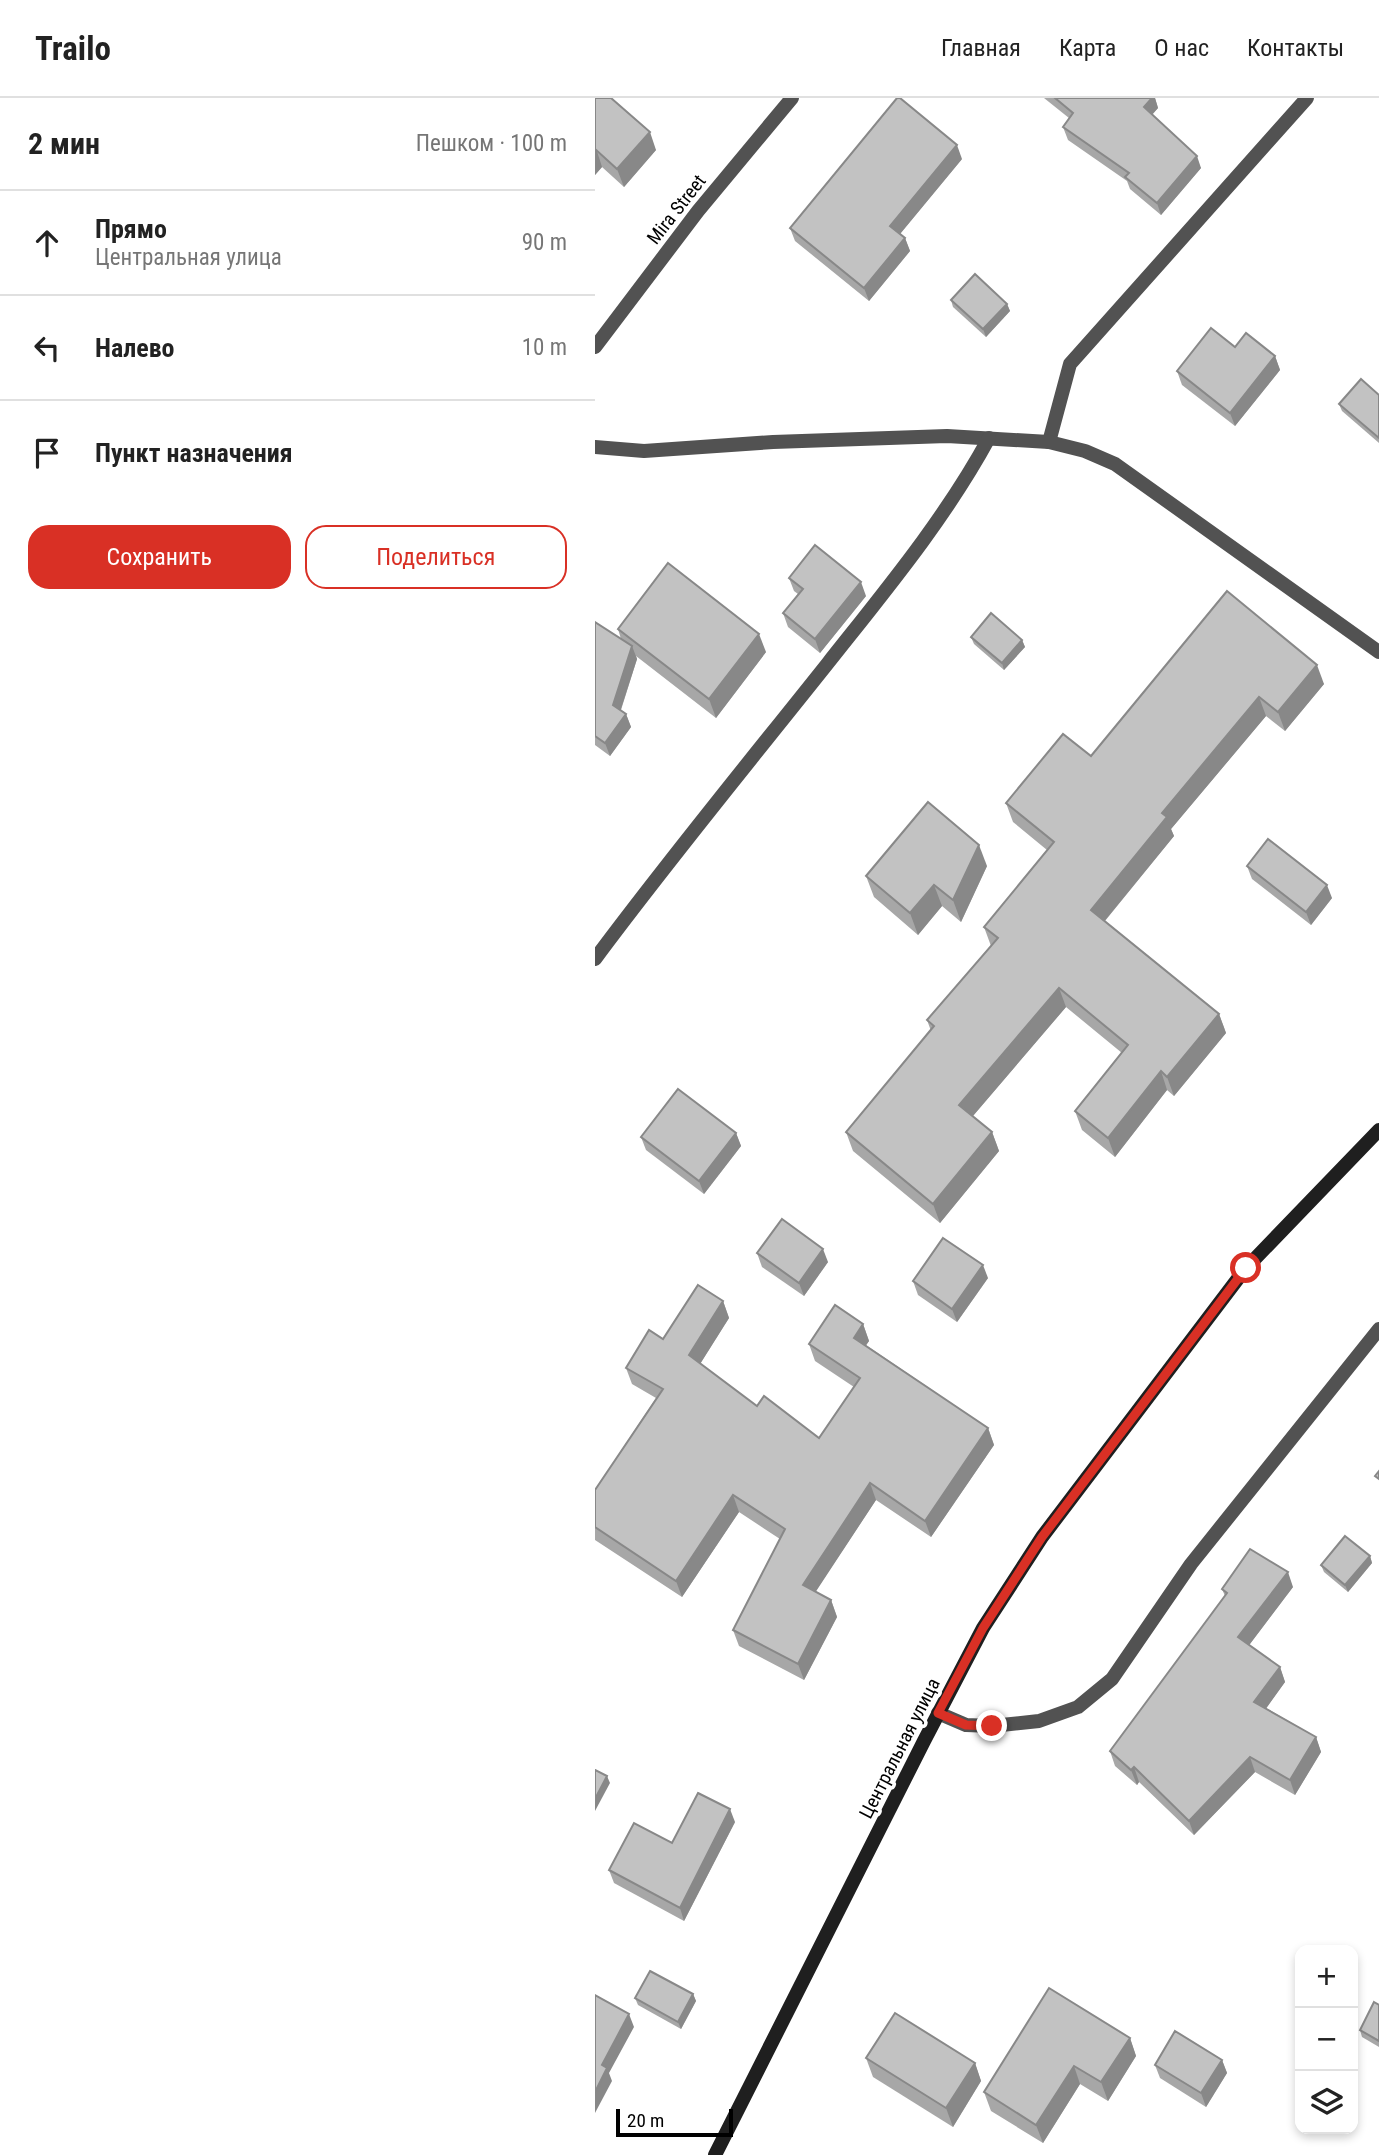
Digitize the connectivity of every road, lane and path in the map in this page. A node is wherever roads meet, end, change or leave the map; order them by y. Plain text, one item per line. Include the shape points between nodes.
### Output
1 (792, 98) edge
2 (1307, 98) edge
3 (595, 347) edge
4 (989, 438) junction
5 (1049, 442) junction
6 (595, 447) edge
7 (1379, 652) edge
8 (595, 959) edge
9 (1379, 1130) edge
10 (1379, 1329) edge
11 (938, 1713) junction
12 (715, 2155) edge

1 - 3 street, Mira Street via 698,211
2 - 5 street via 1070,364
4 - 5 street
4 - 6 street via 786,441 645,451
4 - 8 street via 966,481 876,603
5 - 7 street via 1115,464
9 - 11 street, Центральная улица via 1246,1268 1042,1537 983,1628
10 - 11 street via 1191,1564 1112,1679 1078,1707 1039,1721 966,1725
11 - 12 street, Центральная улица

